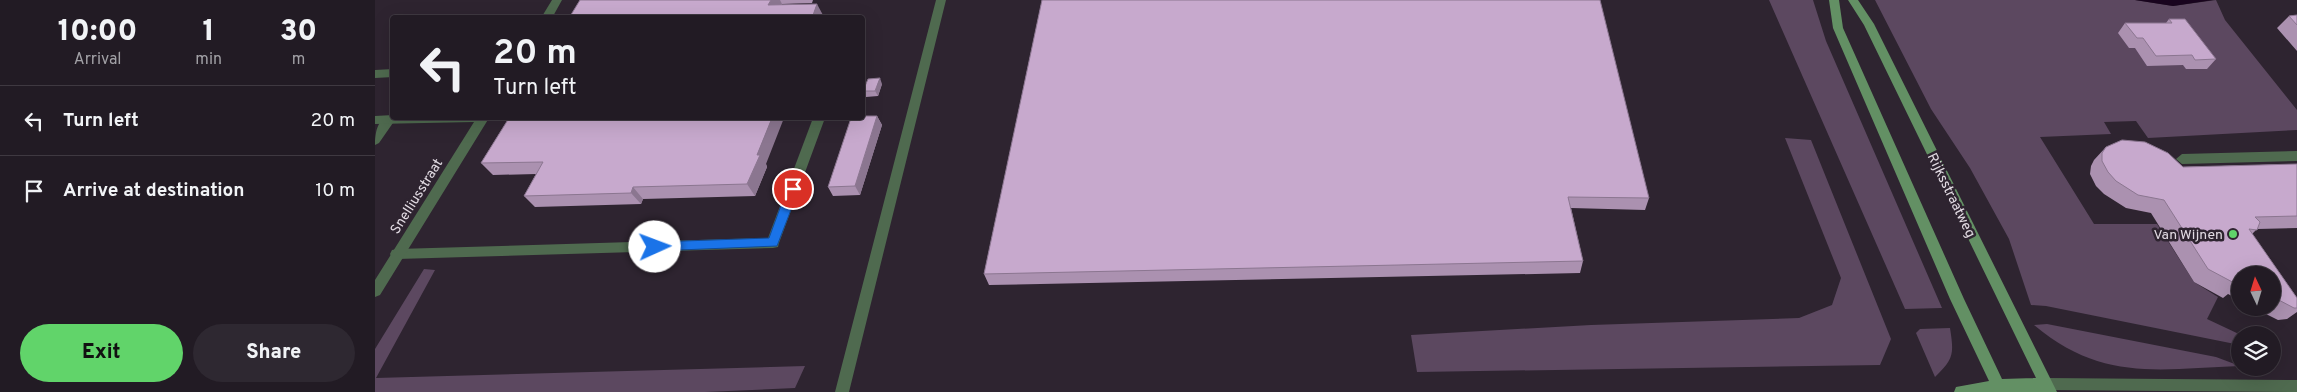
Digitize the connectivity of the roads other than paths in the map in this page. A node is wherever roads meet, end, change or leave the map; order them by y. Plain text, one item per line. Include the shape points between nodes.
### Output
1 (557, 0) edge
2 (941, 0) edge
3 (1835, 0) edge
4 (1853, 0) edge
5 (548, 15) edge
6 (390, 73) edge
7 (375, 74) edge
8 (375, 120) edge
9 (389, 120) joint
10 (482, 120) edge
11 (818, 120) edge
12 (375, 140) edge
13 (2297, 156) edge
14 (2182, 159) dead end
15 (397, 254) junction
16 (375, 291) edge
17 (2297, 386) edge
18 (2048, 388) edge
19 (1999, 389) edge
20 (842, 392) edge
21 (1961, 392) edge

1 - 5 street
2 - 20 street
3 - 19 main road via 1838,28
4 - 18 main road, Rijksstraatweg via 1869,24
6 - 7 street
8 - 9 street
9 - 12 street
10 - 15 street, Snelliusstraat
11 - 15 street via 773,243
13 - 14 street
15 - 16 street, Snelliusstraat
17 - 18 street
18 - 19 main road
19 - 21 main road

